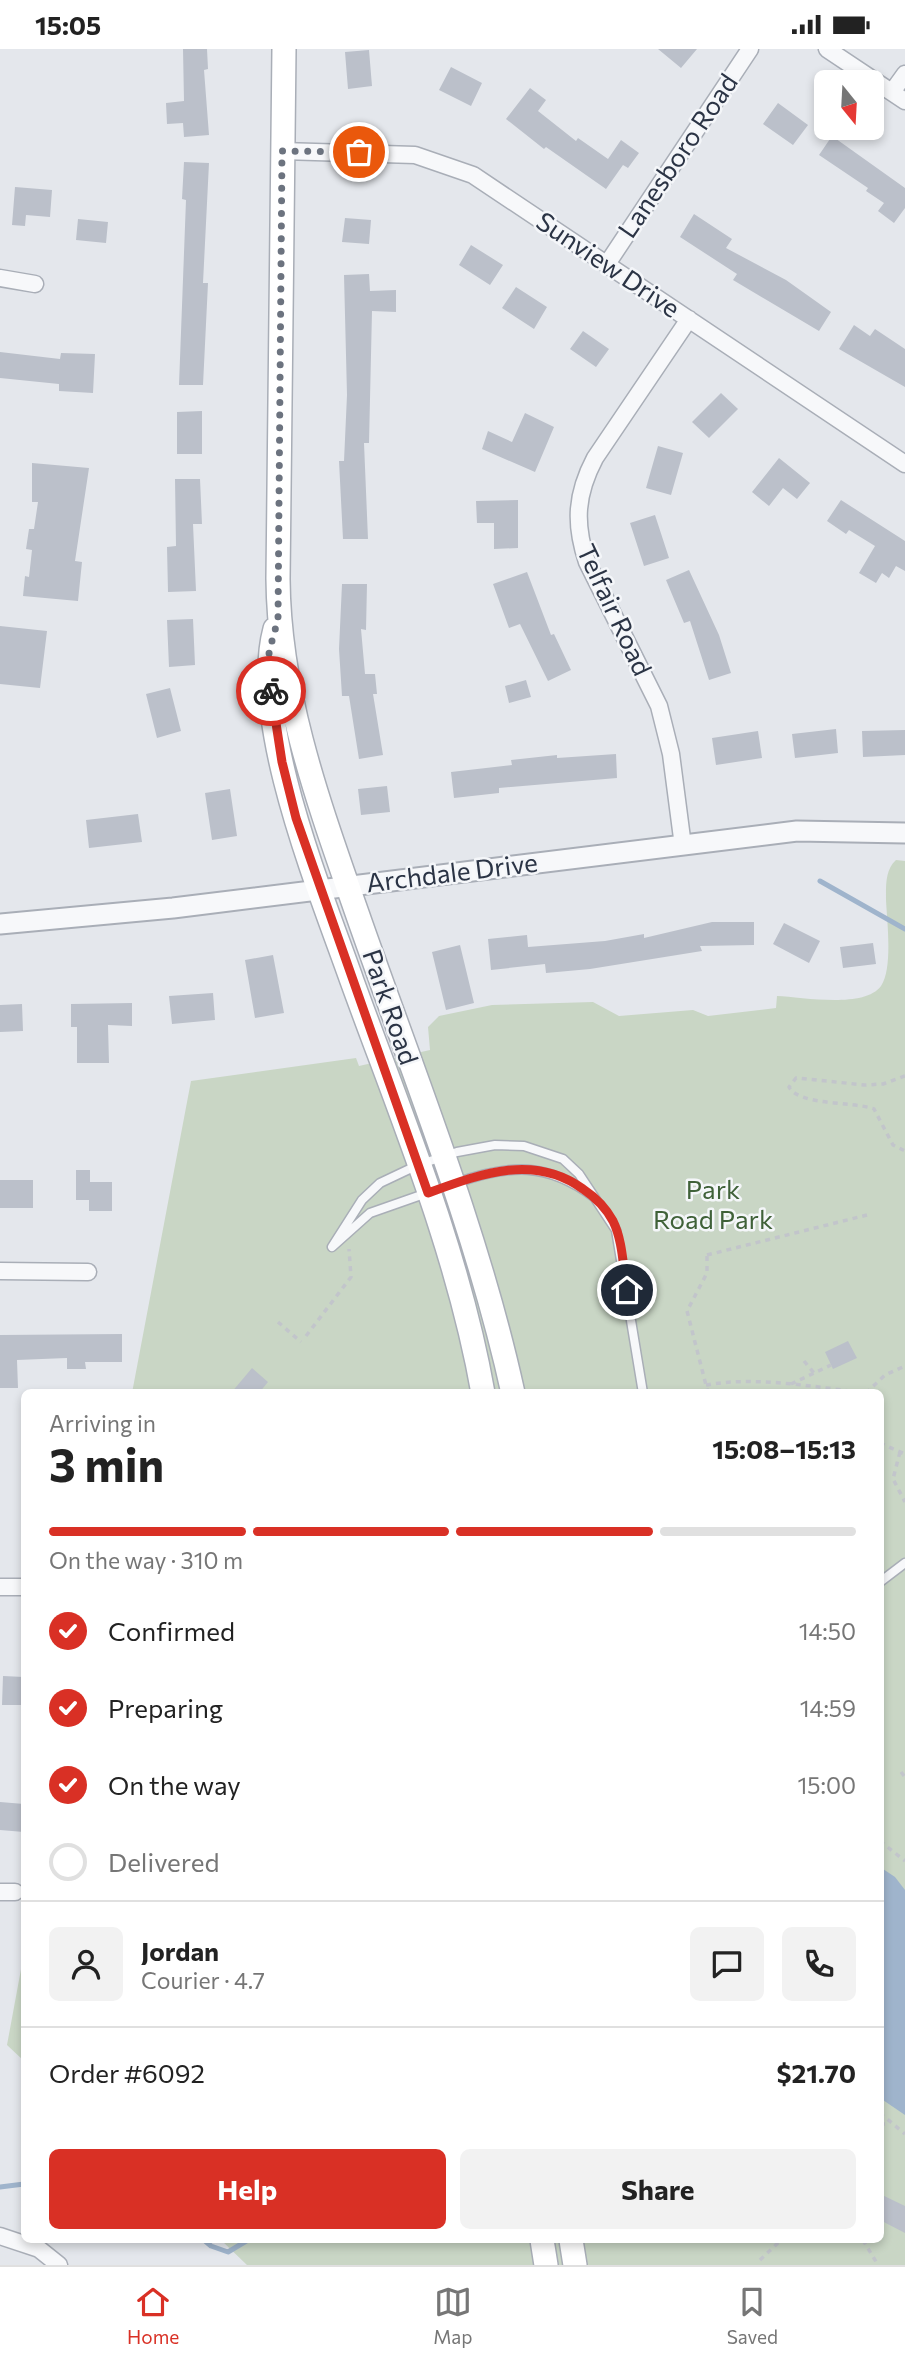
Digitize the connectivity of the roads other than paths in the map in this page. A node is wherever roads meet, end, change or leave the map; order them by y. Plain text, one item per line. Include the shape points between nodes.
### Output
1 (284, 49) edge
2 (750, 49) edge
3 (827, 49) edge
4 (905, 74) edge
5 (898, 97) edge
6 (282, 151) junction
7 (607, 264) junction
8 (0, 278) edge
9 (35, 284) dead end
10 (689, 319) junction
11 (905, 464) edge
12 (278, 619) junction
13 (905, 833) edge
14 (682, 846) junction
15 (347, 886) junction
16 (320, 889) junction
17 (0, 924) edge
18 (443, 1156) junction
19 (418, 1164) junction
20 (452, 1184) junction
21 (428, 1193) junction
22 (594, 1197) junction
23 (0, 1271) edge
24 (88, 1272) dead end
25 (483, 1389) edge
26 (512, 1389) edge
27 (641, 1389) edge
28 (905, 1563) edge
29 (884, 1580) edge
30 (0, 1587) edge
31 (21, 1587) edge
32 (0, 2236) edge
33 (542, 2243) edge
34 (571, 2243) edge
35 (60, 2265) edge
36 (546, 2265) edge
37 (575, 2265) edge

1 - 6 main road, Park Road
2 - 7 street, Lanesboro Road
3 - 5 street
4 - 5 street
6 - 7 street, Sunview Drive via 395,153 448,164 473,175
6 - 12 main road, Park Road
7 - 10 street, Sunview Drive
8 - 9 street
10 - 11 street, Sunview Drive
10 - 14 street, Telfair Road via 595,458 584,479 577,515 587,562 659,706 671,754
12 - 15 main road, Park Road via 300,744
12 - 16 main road, Park Road via 269,652 274,713 296,818
13 - 14 street, Archdale Drive via 797,831
14 - 15 street, Archdale Drive
15 - 16 street, Archdale Drive
15 - 18 main road, Park Road
16 - 17 street, Archdale Drive
16 - 19 main road, Park Road
18 - 19 lane
18 - 20 main road, Park Road
18 - 22 lane via 495,1145 539,1149 571,1165
19 - 21 main road, Park Road
19 - 21 lane via 366,1194 332,1247 370,1213
20 - 21 lane
20 - 22 lane via 502,1170 538,1170 573,1182
20 - 26 main road, Park Road
21 - 25 main road, Park Road via 458,1277
22 - 27 lane via 616,1230
23 - 24 street
28 - 29 lane
30 - 31 street
32 - 35 street via 39,2249
33 - 36 main road
34 - 37 main road

